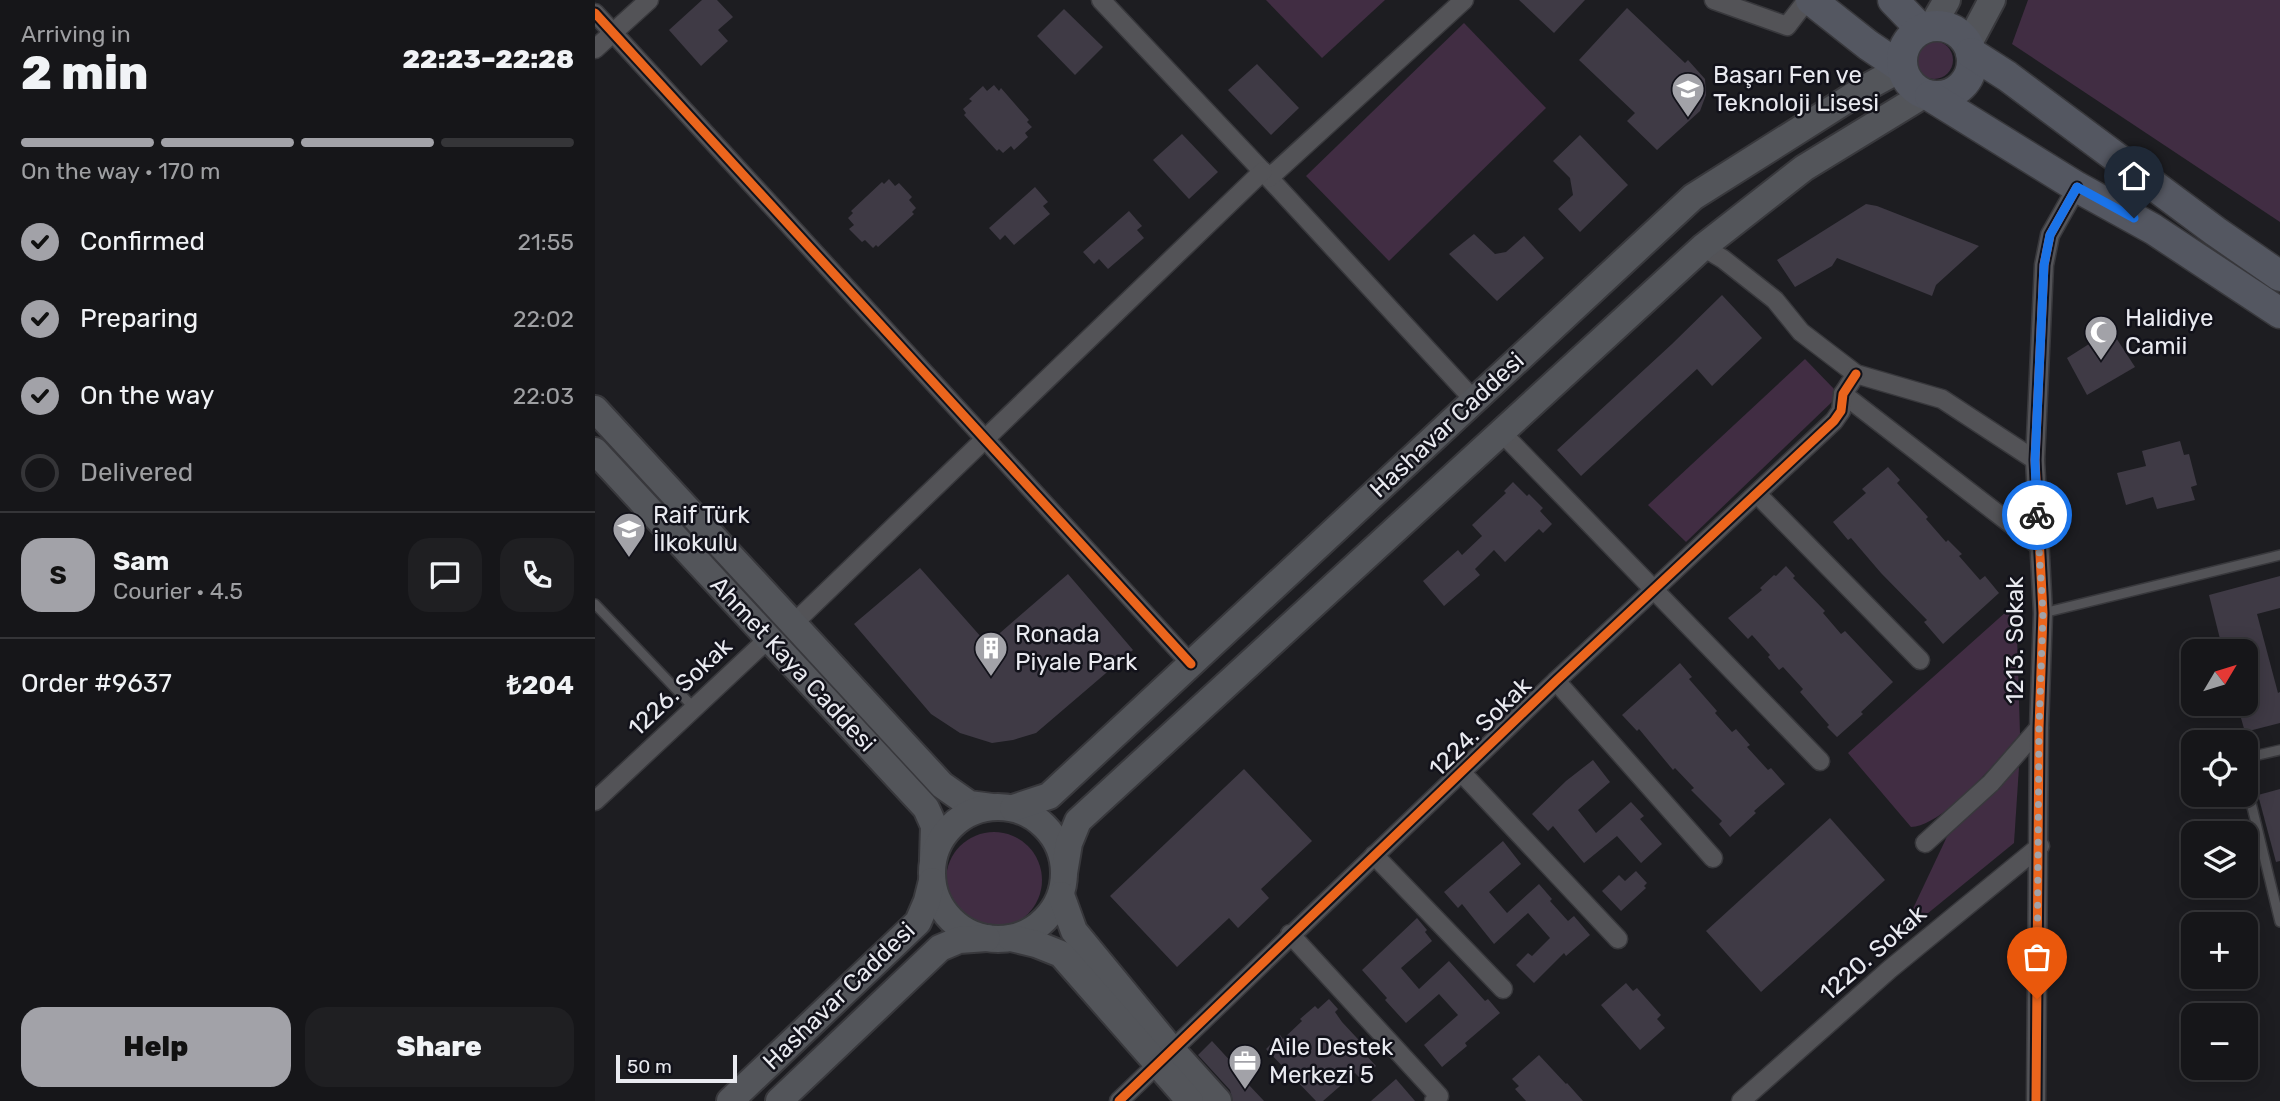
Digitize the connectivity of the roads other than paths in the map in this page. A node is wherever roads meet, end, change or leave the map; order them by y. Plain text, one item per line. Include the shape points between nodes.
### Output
1 (649, 0) edge
2 (1101, 0) edge
3 (1464, 0) edge
4 (1714, 0) edge
5 (1809, 0) edge
6 (1893, 0) edge
7 (1947, 0) edge
8 (1992, 0) edge
9 (595, 13) edge
10 (1926, 27) junction
11 (612, 33) junction
12 (595, 49) edge
13 (1970, 49) junction
14 (1902, 68) junction
15 (1927, 95) junction
16 (1266, 175) junction
17 (2077, 187) junction
18 (1703, 247) junction
19 (2280, 276) edge
20 (2280, 313) edge
21 (1856, 374) junction
22 (1843, 394) junction
23 (1474, 400) junction
24 (595, 409) edge
25 (1501, 432) junction
26 (985, 437) junction
27 (595, 451) edge
28 (2035, 460) junction
29 (1757, 494) junction
30 (2038, 545) junction
31 (2280, 555) edge
32 (1653, 590) junction
33 (595, 604) edge
34 (2043, 613) junction
35 (793, 624) junction
36 (769, 638) junction
37 (1920, 660) dead end
38 (1191, 664) junction
39 (1556, 681) junction
40 (694, 708) junction
41 (2039, 728) junction
42 (2280, 750) edge
43 (2258, 755) edge
44 (1820, 761) dead end
45 (1461, 772) junction
46 (595, 801) edge
47 (1003, 807) junction
48 (2252, 807) edge
49 (1925, 843) dead end
50 (2039, 846) junction
51 (1374, 855) junction
52 (1713, 858) dead end
53 (933, 870) junction
54 (1063, 884) junction
55 (2279, 917) edge
56 (1290, 934) junction
57 (1000, 938) junction
58 (1618, 939) dead end
59 (1503, 989) dead end
60 (1163, 1057) junction
61 (730, 1101) edge
62 (779, 1101) edge
63 (1118, 1101) edge
64 (1190, 1101) edge
65 (1218, 1101) edge
66 (1434, 1101) edge
67 (1741, 1101) edge
68 (2036, 1101) edge

1 - 11 street
2 - 16 street
3 - 16 street
4 - 5 street via 1787,26
5 - 14 highway
6 - 10 highway
7 - 10 main road
8 - 13 main road
9 - 11 street
10 - 13 highway via 1953,30
10 - 14 highway via 1906,44
11 - 12 street
11 - 26 street
13 - 15 highway via 1972,65 1962,86 1941,96
13 - 19 highway
14 - 15 highway via 1910,84
14 - 23 main road, Hashavar Caddesi via 1693,197
15 - 17 highway
15 - 18 main road via 1804,168
16 - 23 street
16 - 26 street
17 - 20 highway via 2153,229
17 - 28 street, 1213. Sokak via 2050,235 2044,265
18 - 21 street via 1775,300 1801,332
18 - 25 main road
21 - 22 street, 1224. Sokak
21 - 28 street via 1943,399
22 - 29 street, 1224. Sokak via 1834,421
22 - 30 street
23 - 38 main road, Hashavar Caddesi
24 - 35 main road
25 - 32 street
25 - 54 main road via 1078,821 1069,843
26 - 35 street
26 - 38 street
27 - 36 main road, Ahmet Kaya Caddesi
28 - 30 street, 1213. Sokak
29 - 32 street, 1224. Sokak
29 - 37 street
30 - 34 street, 1213. Sokak
31 - 34 lane
32 - 39 street, 1224. Sokak
32 - 44 street
33 - 40 lane
34 - 41 street, 1213. Sokak
35 - 47 main road via 942,785 969,804
36 - 40 street, 1226. Sokak
36 - 53 main road, Ahmet Kaya Caddesi via 926,808 934,826
38 - 47 main road, Hashavar Caddesi via 1049,796
39 - 45 street, 1224. Sokak
39 - 52 street
40 - 46 street, 1226. Sokak
41 - 49 street via 1991,783
41 - 50 street, 1213. Sokak
42 - 43 lane
45 - 51 street, 1224. Sokak
45 - 58 street
47 - 53 main road via 972,812 954,823 941,839
47 - 54 main road via 1033,817 1049,831 1060,850
48 - 55 lane
50 - 67 street, 1220. Sokak
50 - 68 street, 1213. Sokak
51 - 56 street, 1224. Sokak
51 - 59 street
53 - 57 main road via 938,901 950,918 967,931
53 - 61 main road, Hashavar Caddesi via 918,922
54 - 57 main road via 1049,915 1033,930
54 - 60 main road via 1074,931
56 - 60 street, 1224. Sokak
56 - 66 street via 1439,1096
57 - 60 main road via 1061,954
57 - 62 main road, Hashavar Caddesi via 959,940 940,948
60 - 63 street, 1224. Sokak
60 - 64 main road
60 - 65 main road

